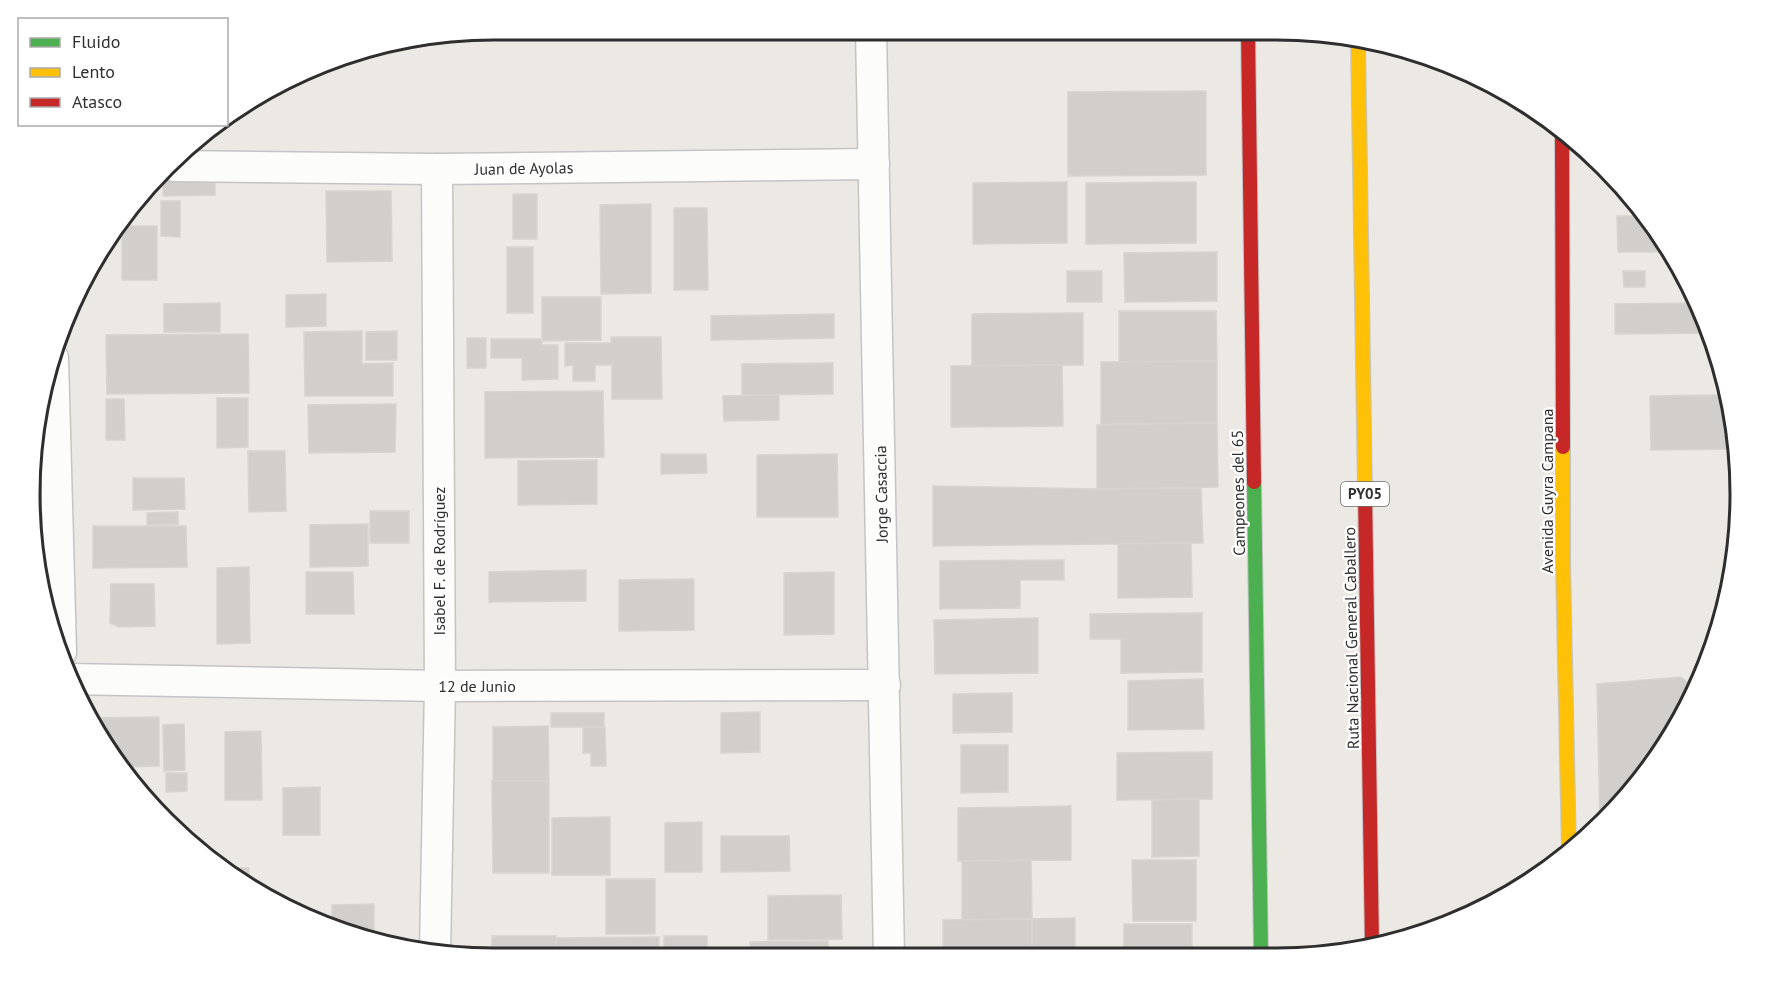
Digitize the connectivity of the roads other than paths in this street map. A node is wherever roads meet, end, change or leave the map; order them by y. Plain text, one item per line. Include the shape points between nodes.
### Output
1 (872, 40) edge
2 (1248, 40) edge
3 (1358, 48) edge
4 (1562, 142) edge
5 (874, 164) junction
6 (181, 166) edge
7 (437, 169) junction
8 (54, 387) edge
9 (59, 622) edge
10 (80, 679) edge
11 (885, 685) junction
12 (440, 686) junction
13 (1569, 841) edge
14 (1372, 938) edge
15 (435, 945) edge
16 (889, 948) edge
17 (1262, 948) edge

1 - 5 street, Jorge Casaccia
2 - 17 main road, Campeones del 65
3 - 14 main road, Ruta Nacional General Caballero / PY05
4 - 13 main road, Avenida Guyra Campana
5 - 7 street, Juan de Ayolas
5 - 11 street, Jorge Casaccia
6 - 7 street, Juan de Ayolas
7 - 12 street, Isabel F. de Rodríguez
8 - 9 street
10 - 12 street, 12 de Junio
11 - 12 street, 12 de Junio
11 - 16 street, Jorge Casaccia
12 - 15 street, Isabel F. de Rodríguez

